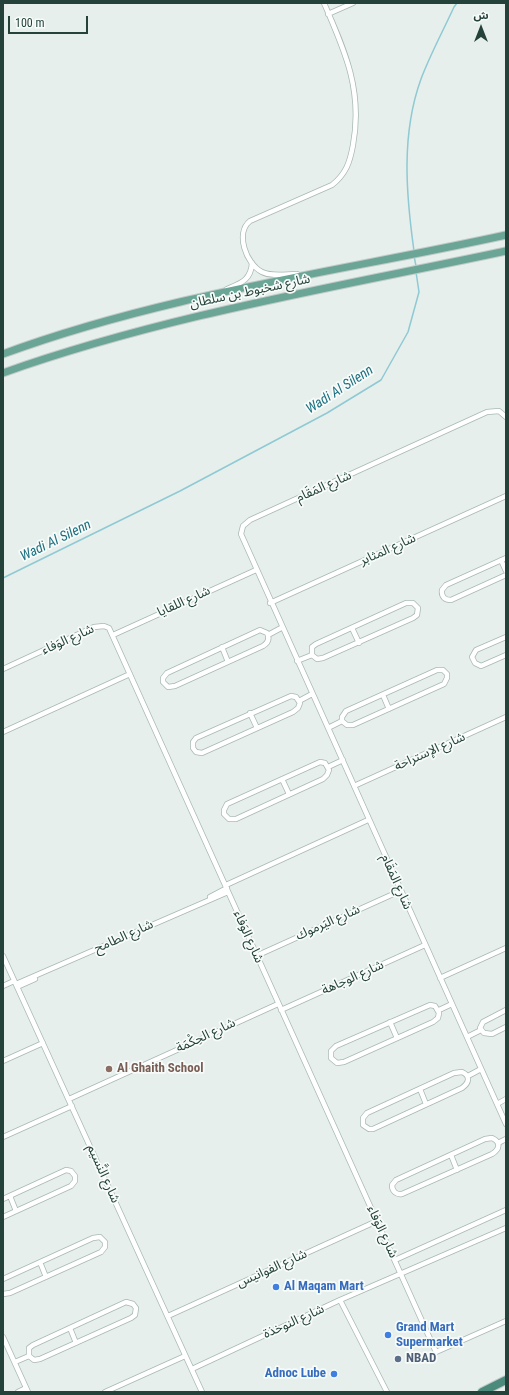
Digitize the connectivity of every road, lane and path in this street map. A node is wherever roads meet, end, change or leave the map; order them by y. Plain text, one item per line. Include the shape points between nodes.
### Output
1 (324, 3) edge
2 (353, 3) edge
3 (328, 14) junction
4 (506, 235) edge
5 (506, 251) edge
6 (252, 262) junction
7 (302, 274) junction
8 (220, 292) junction
9 (3, 354) edge
10 (3, 373) edge
11 (506, 417) edge
12 (506, 496) edge
13 (504, 559) edge
14 (256, 570) junction
15 (506, 571) edge
16 (506, 575) edge
17 (270, 603) junction
18 (282, 628) junction
19 (352, 628) junction
20 (113, 634) junction
21 (268, 635) junction
22 (506, 637) edge
23 (359, 642) junction
24 (222, 648) junction
25 (312, 655) junction
26 (506, 655) edge
27 (297, 661) junction
28 (228, 662) junction
29 (3, 669) edge
30 (130, 674) junction
31 (312, 694) junction
32 (383, 695) junction
33 (299, 700) junction
34 (389, 709) junction
35 (250, 713) junction
36 (506, 717) edge
37 (342, 721) junction
38 (257, 728) junction
39 (328, 728) junction
40 (3, 732) edge
41 (343, 760) junction
42 (328, 767) junction
43 (282, 779) junction
44 (354, 786) junction
45 (289, 794) junction
46 (368, 820) junction
47 (227, 888) junction
48 (400, 891) junction
49 (425, 945) junction
50 (506, 948) edge
51 (3, 956) edge
52 (256, 956) junction
53 (440, 978) junction
54 (16, 984) junction
55 (3, 986) edge
56 (278, 1004) junction
57 (452, 1004) junction
58 (281, 1010) junction
59 (438, 1010) junction
60 (506, 1010) edge
61 (390, 1022) junction
62 (506, 1028) edge
63 (481, 1030) junction
64 (467, 1037) junction
65 (397, 1038) junction
66 (43, 1043) junction
67 (3, 1061) edge
68 (481, 1069) junction
69 (468, 1076) junction
70 (420, 1089) junction
71 (69, 1099) junction
72 (506, 1099) edge
73 (426, 1104) junction
74 (497, 1104) junction
75 (72, 1106) junction
76 (506, 1124) edge
77 (3, 1137) edge
78 (506, 1139) edge
79 (498, 1143) junction
80 (451, 1155) junction
81 (457, 1170) junction
82 (10, 1196) junction
83 (3, 1199) edge
84 (506, 1210) edge
85 (16, 1211) junction
86 (3, 1217) edge
87 (377, 1221) junction
88 (506, 1228) edge
89 (395, 1260) junction
90 (40, 1262) junction
91 (402, 1275) junction
92 (46, 1277) junction
93 (3, 1279) edge
94 (3, 1294) edge
95 (340, 1300) junction
96 (168, 1316) junction
97 (506, 1321) edge
98 (70, 1328) junction
99 (3, 1337) edge
100 (76, 1343) junction
101 (29, 1356) junction
102 (185, 1356) junction
103 (15, 1362) junction
104 (192, 1369) junction
105 (506, 1380) edge
106 (27, 1390) edge
107 (18, 1392) edge
108 (105, 1392) edge
109 (202, 1392) edge
110 (387, 1392) edge
111 (482, 1392) edge

1 - 3 street
2 - 3 street
3 - 6 street via 350,66 355,91 356,124 349,164 342,176 332,185 246,224 242,237
4 - 7 main road, شارع شخبوط بن سلطان via 381,261
5 - 10 main road, شارع شخبوط بن سلطان via 200,314 94,343
6 - 7 street via 266,273
6 - 8 street via 247,279
7 - 8 main road, شارع شخبوط بن سلطان
8 - 9 main road, شارع شخبوط بن سلطان via 102,322
11 - 14 street, شارع المَقَام via 499,411 488,412 247,522 241,534
12 - 17 street, شارع المثابر
13 - 15 street
13 - 16 street via 446,585 442,595 451,600
14 - 17 street, شارع المَقَام
14 - 20 street, شارع اللقايا
17 - 18 street, شارع المَقَام
18 - 21 street
18 - 27 street, شارع المَقَام
19 - 23 street
19 - 23 street via 408,602 418,608 417,615 413,618
19 - 25 street via 314,645
20 - 29 street, شارع الوَفاء via 106,627 97,626
20 - 30 street, شارع الوَفاء
21 - 24 street via 258,631
21 - 28 street via 268,640 263,646
22 - 26 street via 476,650 472,657 475,663 481,666
23 - 25 street via 321,659
24 - 28 street
24 - 28 street via 167,673 163,682 168,687 175,686
25 - 27 street
27 - 31 street, شارع المَقَام
30 - 40 street
30 - 47 street, شارع الوَفاء
31 - 33 street
31 - 39 street, شارع المَقَام
32 - 34 street
32 - 34 street via 439,670 447,674 444,684
32 - 37 street via 344,712
33 - 35 street via 288,696
33 - 38 street via 296,710
34 - 37 street via 353,725 347,725
35 - 38 street
35 - 38 street via 196,738 192,744 193,748 202,753
36 - 44 street, شارع الإستراحة
37 - 39 street
39 - 41 street, شارع المَقَام
41 - 42 street
41 - 44 street, شارع المَقَام
42 - 43 street via 325,763 318,763
42 - 45 street via 329,772 323,779
43 - 45 street
43 - 45 street via 227,804 224,814 229,819 236,819
44 - 46 street, شارع المَقَام
46 - 47 street, شارع الطامح
46 - 48 street, شارع المَقَام
47 - 52 street, شارع الوَفاء
47 - 54 street, شارع الطامح via 206,901
48 - 49 street, شارع المَقَام
48 - 52 street, شارع اليَرموك
49 - 53 street, شارع المَقَام
49 - 58 street, شارع الوجاهة
50 - 53 street
51 - 54 street, شارع النَّسيم
52 - 56 street, شارع الوَفاء
53 - 57 street, شارع المَقَام
54 - 55 street, شارع الطامح
54 - 66 street, شارع النَّسيم
56 - 58 street, شارع الوَفاء
56 - 71 street, شارع الحِكْمَة
57 - 59 street
57 - 64 street, شارع المَقَام
58 - 87 street, شارع الوَفاء
59 - 61 street via 435,1006 428,1006
59 - 65 street via 439,1015 433,1022
60 - 63 street via 483,1022
61 - 65 street
61 - 65 street via 334,1047 330,1054 331,1058 337,1063 344,1062
62 - 63 street via 489,1034
63 - 64 street
64 - 68 street, شارع المَقَام
66 - 67 street
66 - 71 street, شارع النَّسيم
68 - 69 street
68 - 74 street, شارع المَقَام
69 - 70 street via 457,1072
69 - 73 street via 465,1086
70 - 73 street
70 - 73 street via 367,1113 363,1118 363,1125 373,1129
71 - 75 street, شارع النَّسيم
72 - 74 street
74 - 76 street, شارع المَقَام
75 - 77 street
75 - 96 street, شارع النَّسيم
78 - 79 street
79 - 80 street via 488,1138
79 - 81 street via 495,1152
80 - 81 street
80 - 81 street via 396,1180 392,1185 393,1191 402,1194
82 - 83 street
82 - 85 street
82 - 85 street via 66,1170 75,1176 71,1186
84 - 89 street
85 - 86 street
87 - 89 street, شارع الوَفاء
87 - 96 street, شارع الفوانيس
88 - 91 street, شارع النوخذة
89 - 91 street, شارع الوَفاء
90 - 92 street
90 - 92 street via 96,1237 102,1238 105,1242 101,1252
90 - 93 street
91 - 95 street, شارع النوخذة
91 - 97 street, شارع الوَفاء via 436,1352
92 - 94 street
95 - 104 street, شارع النوخذة
95 - 110 street
96 - 102 street, شارع النَّسيم
98 - 100 street
98 - 100 street via 126,1302 136,1308 135,1315 131,1318
98 - 101 street via 33,1345 29,1348
99 - 103 street
100 - 101 street via 40,1359 34,1360
101 - 103 street
102 - 104 street, شارع النَّسيم
102 - 108 street
103 - 106 street
104 - 109 street, شارع النَّسيم
105 - 111 highway
106 - 107 street

